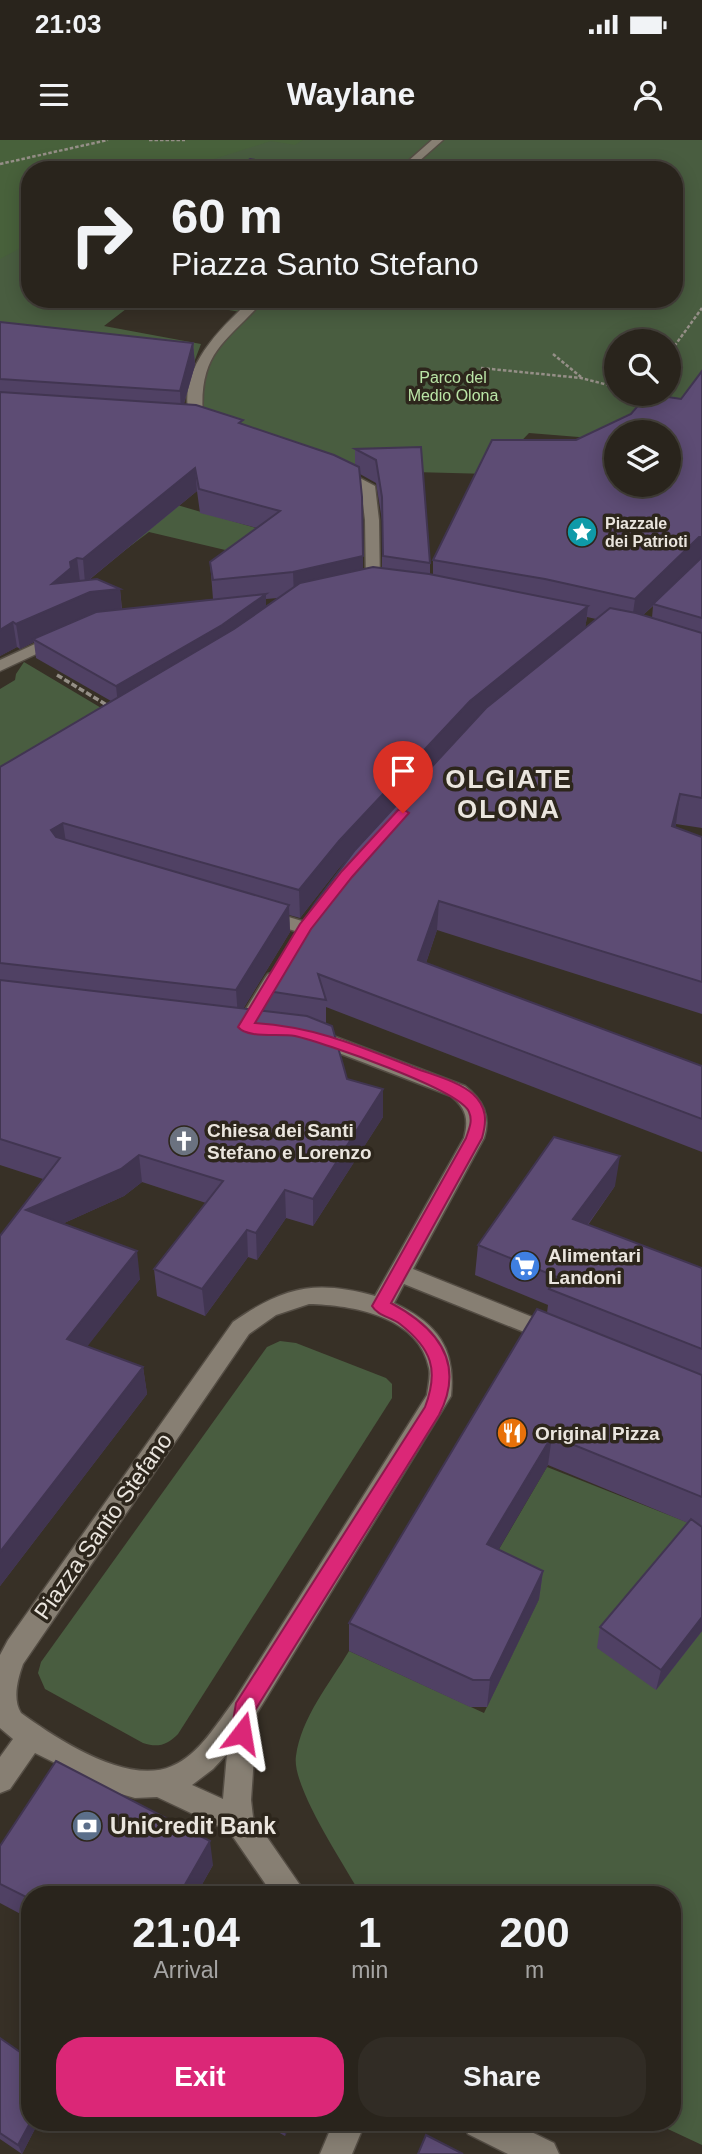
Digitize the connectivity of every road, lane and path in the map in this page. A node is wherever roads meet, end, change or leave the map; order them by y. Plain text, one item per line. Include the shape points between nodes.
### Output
1 (108, 140) edge
2 (149, 140) edge
3 (185, 140) edge
4 (438, 140) edge
5 (0, 158) edge
6 (9, 161) junction
7 (414, 161) edge
8 (0, 164) edge
9 (249, 308) edge
10 (702, 308) edge
11 (681, 337) edge
12 (553, 354) dead end
13 (481, 368) dead end
14 (581, 378) junction
15 (604, 384) edge
16 (223, 429) edge
17 (328, 467) edge
18 (372, 586) edge
19 (69, 634) edge
20 (24, 654) junction
21 (0, 666) edge
22 (111, 708) edge
23 (239, 908) edge
24 (247, 1027) edge
25 (292, 1031) edge
26 (400, 1273) junction
27 (381, 1306) junction
28 (577, 1344) edge
29 (244, 1710) junction
30 (3, 1715) edge
31 (31, 1736) junction
32 (0, 1780) edge
33 (158, 1783) junction
34 (239, 1821) junction
35 (284, 1886) edge
36 (346, 2131) edge
37 (496, 2131) edge
38 (336, 2154) edge
39 (543, 2154) edge

1 - 6 path
2 - 3 path
4 - 7 street
5 - 6 path
6 - 8 path
9 - 16 street via 213,342 196,387 191,421
10 - 11 path
12 - 14 path
13 - 14 path
14 - 15 path
17 - 18 street via 368,486
19 - 20 street
20 - 21 street
20 - 22 path
23 - 24 street via 309,922
25 - 26 street via 335,1042 443,1084 477,1110 474,1138
26 - 27 street
26 - 28 street
27 - 29 street, Piazza Santo Stefano via 406,1319 434,1347 443,1377 439,1396
27 - 30 street, Piazza Santo Stefano via 340,1295 308,1296 268,1309 241,1328 18,1648 5,1671 0,1693
29 - 33 street, Piazza Santo Stefano via 195,1768
29 - 34 street, Piazza Santo Stefano
30 - 31 street, Piazza Santo Stefano
31 - 32 street
31 - 33 street, Piazza Santo Stefano via 126,1784
33 - 34 street, Piazza Santo Stefano
34 - 35 street
36 - 38 street
37 - 39 street

